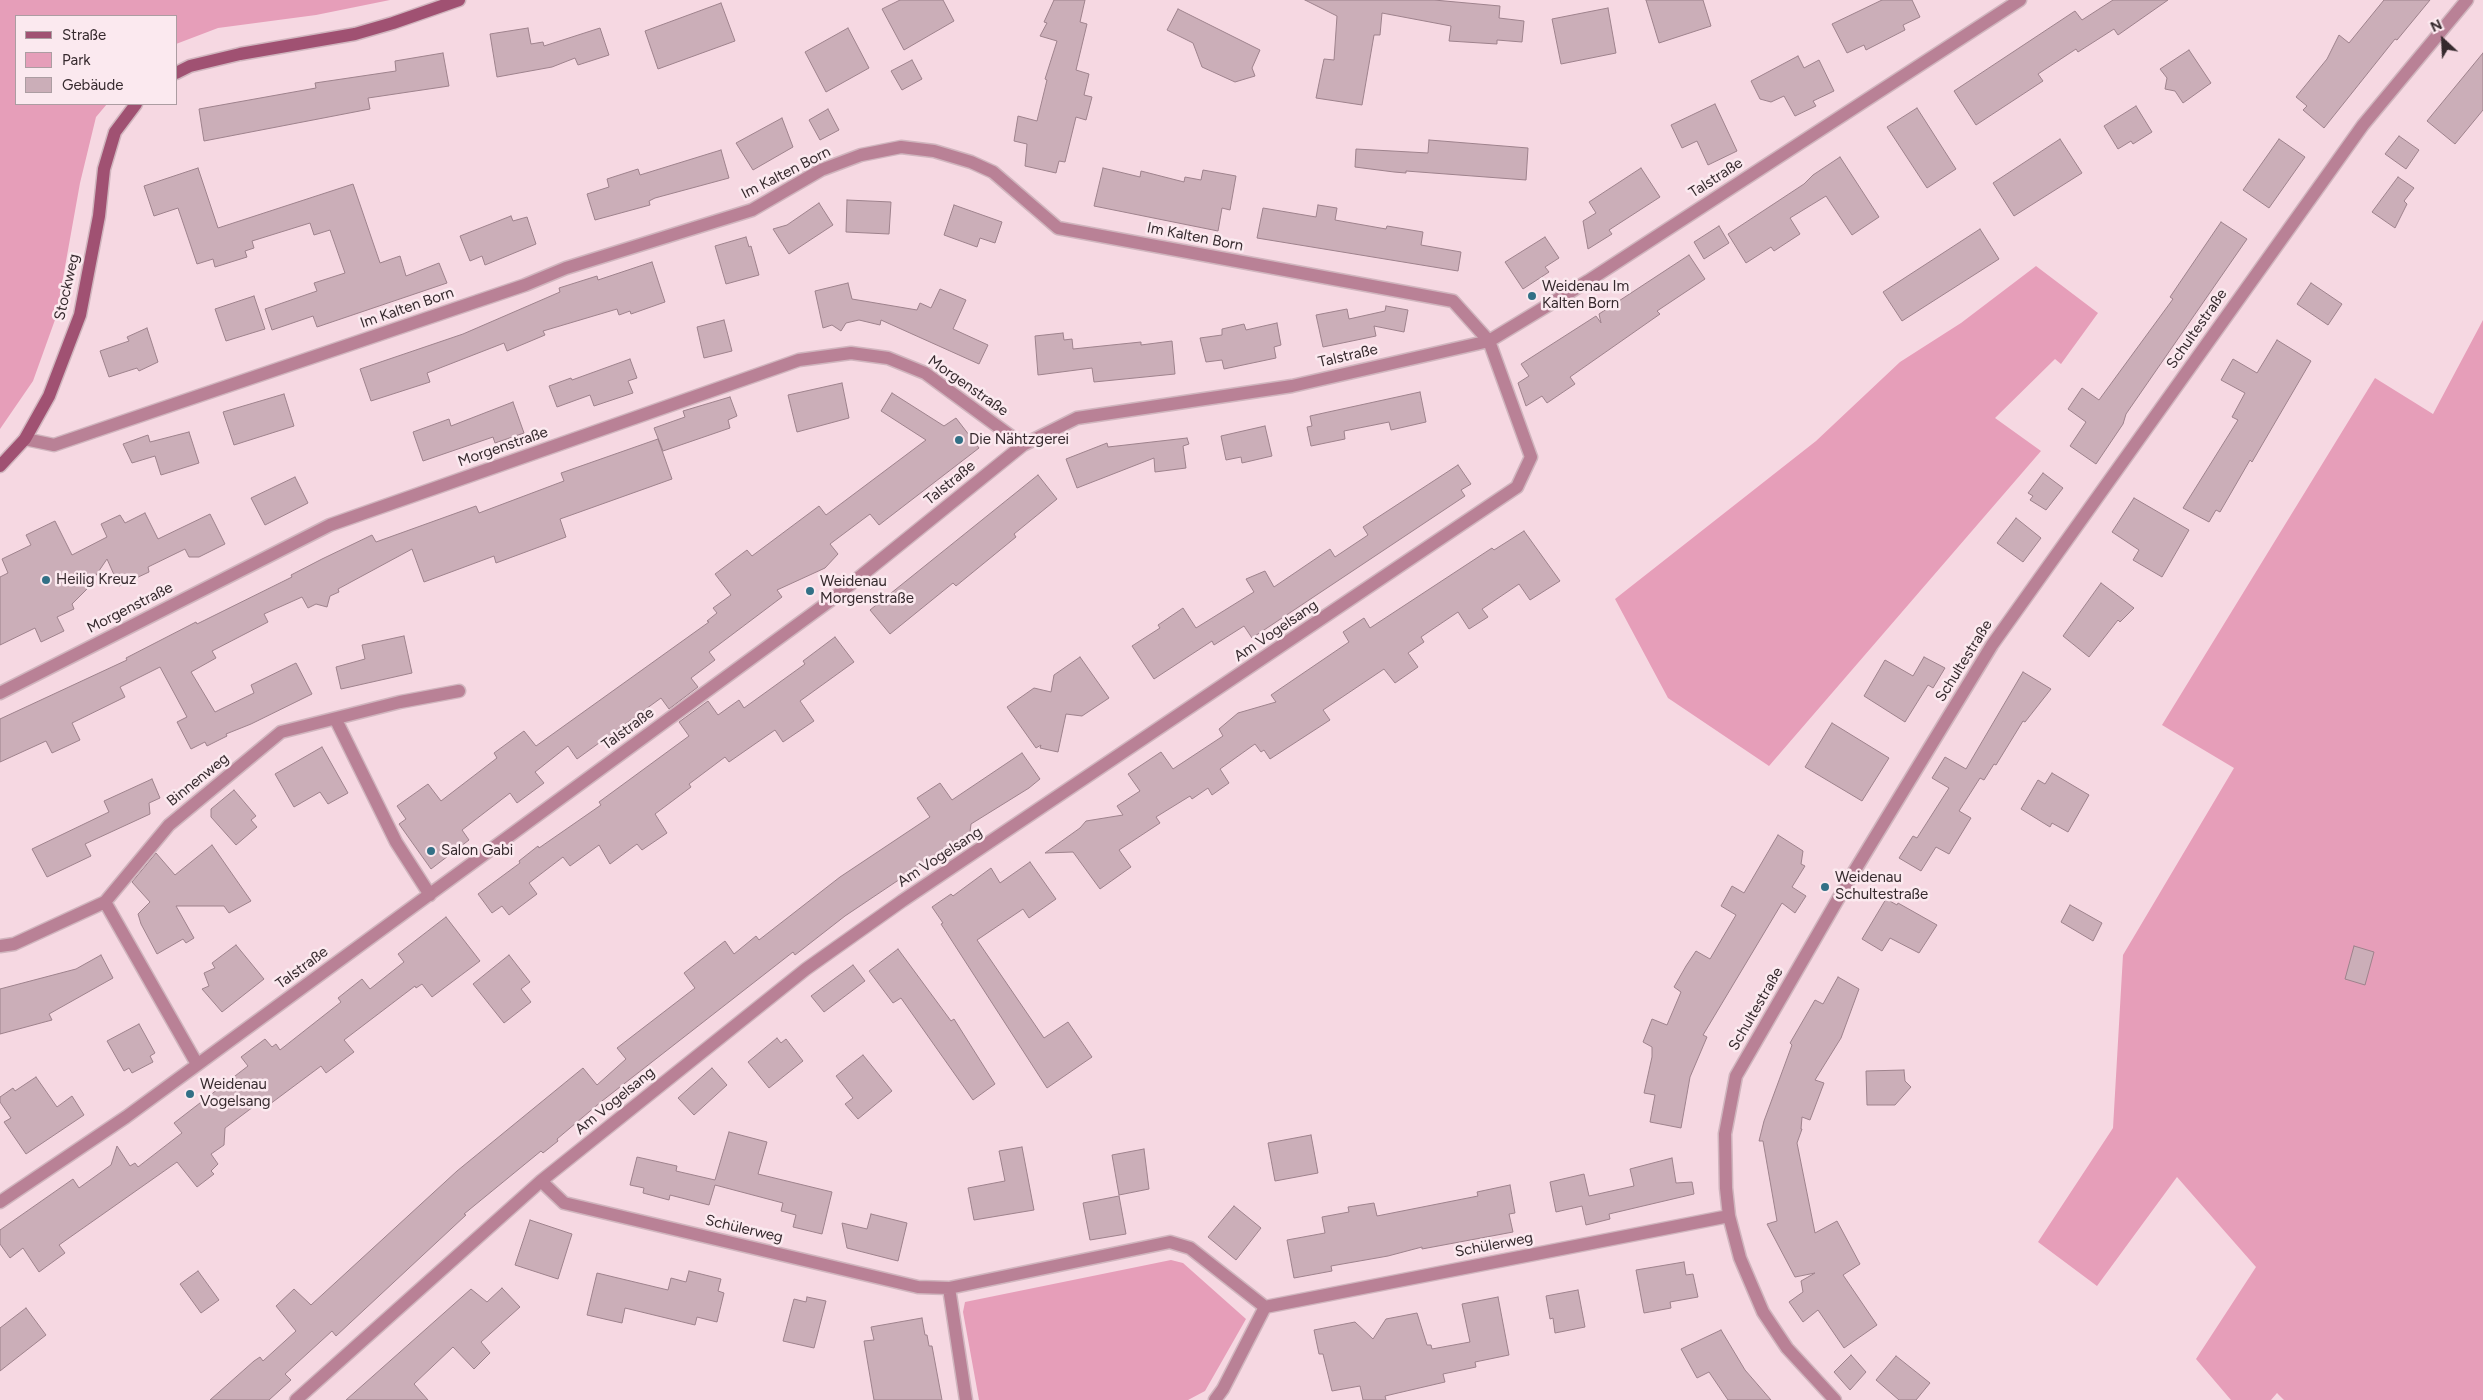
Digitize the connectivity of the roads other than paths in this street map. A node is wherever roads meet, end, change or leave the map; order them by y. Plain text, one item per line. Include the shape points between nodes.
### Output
1 (459, 0) edge
2 (2020, 0) edge
3 (2467, 0) edge
4 (178, 72) edge
5 (135, 105) edge
6 (1489, 341) junction
7 (24, 439) junction
8 (1023, 445) junction
9 (0, 466) edge
10 (459, 691) dead end
11 (0, 693) edge
12 (336, 720) junction
13 (430, 895) junction
14 (105, 902) junction
15 (0, 946) edge
16 (197, 1064) junction
17 (541, 1181) junction
18 (0, 1202) edge
19 (1729, 1216) junction
20 (949, 1288) junction
21 (1265, 1307) junction
22 (296, 1400) edge
23 (966, 1400) edge
24 (1215, 1400) edge
25 (1835, 1400) edge

1 - 4 street via 355,34 240,54
2 - 6 street, Talstraße via 1588,281
3 - 19 street, Schultestraße via 2362,125 1992,645 1849,880 1736,1076 1725,1134
5 - 7 street, Stockweg via 115,132 104,169 99,216 80,314 49,396
6 - 7 street, Im Kalten Born via 1452,301 1058,228 993,172 934,151 901,147 861,155 821,170 752,210 566,268 525,285 54,445
6 - 8 street, Talstraße via 1292,386 1076,418
6 - 17 street, Am Vogelsang via 1531,457 1517,487 806,969
7 - 9 street, Stockweg
8 - 11 street, Morgenstraße via 925,373 888,358 851,353 799,360 330,525
8 - 13 street, Talstraße via 831,600
10 - 12 street, Binnenweg via 400,702
12 - 13 street via 396,842
12 - 14 street, Binnenweg via 282,732 169,825
13 - 16 street, Talstraße
14 - 15 street, Binnenweg via 14,944
14 - 16 street
16 - 18 street, Talstraße via 126,1117
17 - 20 street, Schülerweg via 564,1203 918,1287
17 - 22 street, Am Vogelsang
19 - 21 street, Schülerweg
19 - 25 street, Schultestraße via 1740,1258 1763,1312 1787,1348
20 - 21 street, Schülerweg via 1170,1242 1190,1248
20 - 23 street
21 - 24 street

